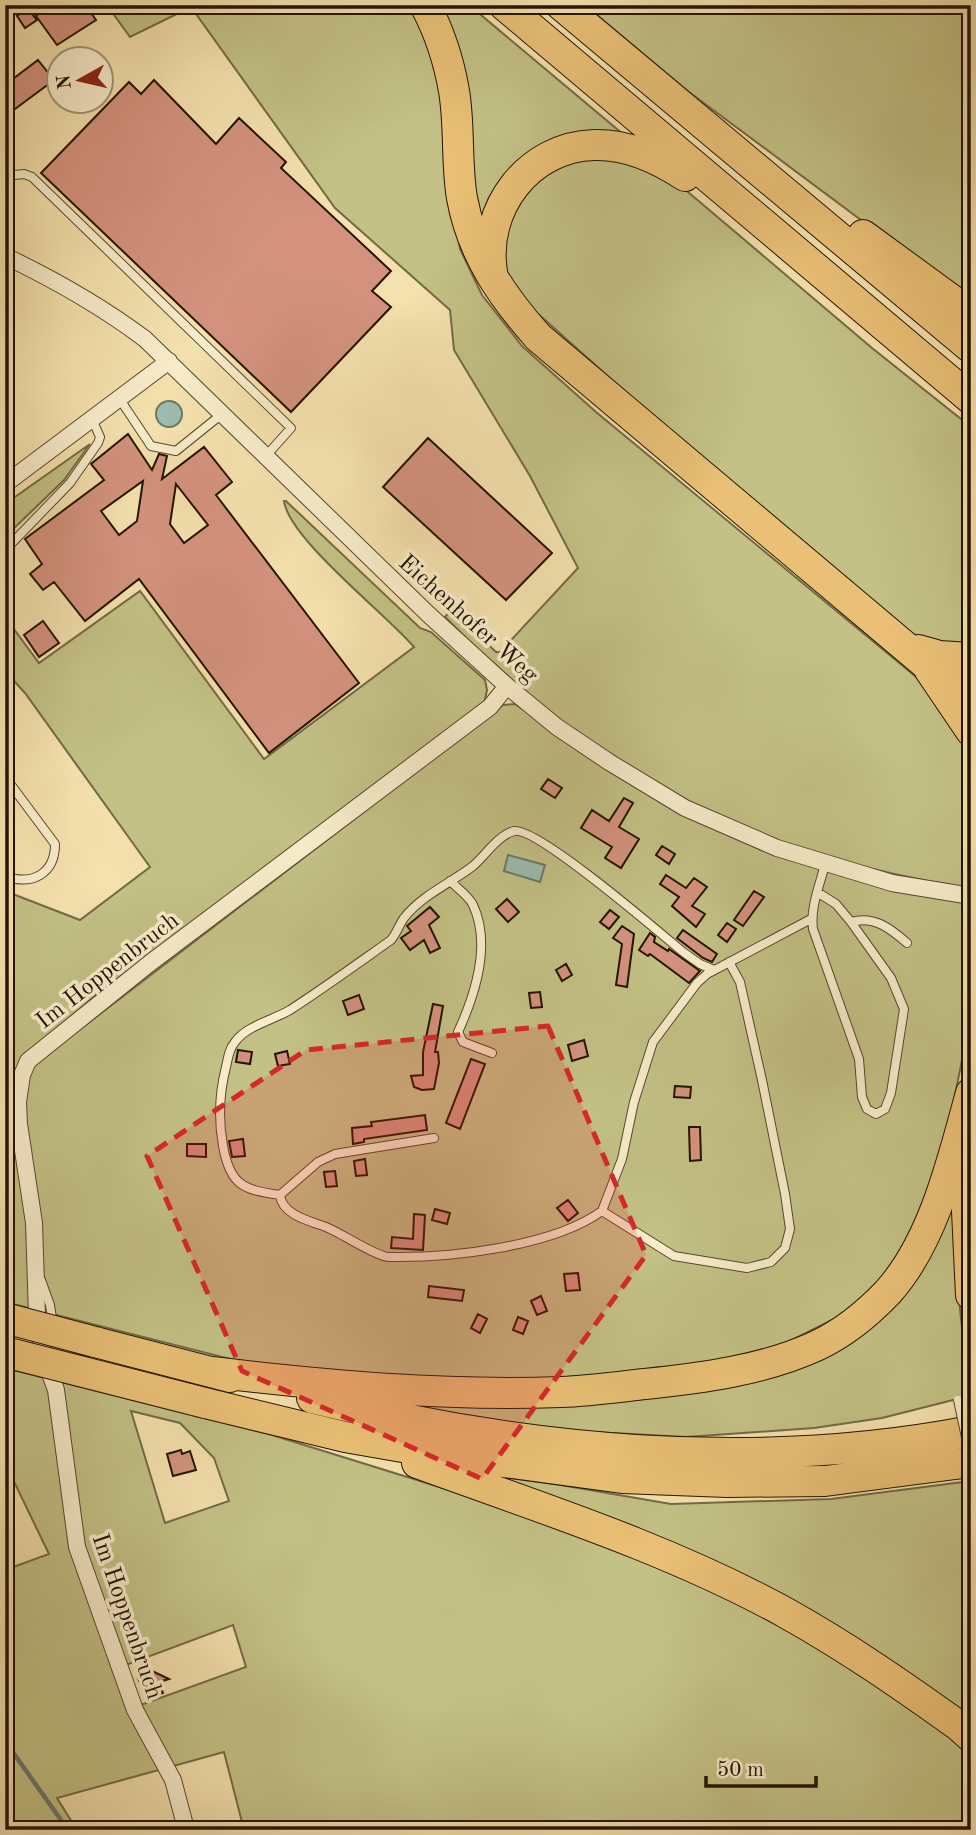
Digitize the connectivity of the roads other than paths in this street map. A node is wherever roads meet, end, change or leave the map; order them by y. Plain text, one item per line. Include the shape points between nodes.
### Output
1 (425, 5) edge
2 (504, 5) edge
3 (561, 5) edge
4 (747, 163) junction
5 (5, 176) edge
6 (789, 247) junction
7 (5, 256) edge
8 (493, 279) junction
9 (971, 314) edge
10 (971, 348) edge
11 (169, 361) junction
12 (119, 398) junction
13 (971, 399) edge
14 (222, 414) junction
15 (92, 419) junction
16 (265, 457) junction
17 (5, 484) edge
18 (10, 545) dead end
19 (905, 646) junction
20 (971, 658) edge
21 (927, 666) junction
22 (507, 686) junction
23 (971, 689) edge
24 (971, 731) edge
25 (5, 777) edge
26 (825, 864) junction
27 (5, 876) edge
28 (450, 881) junction
29 (817, 892) junction
30 (971, 897) edge
31 (811, 919) junction
32 (851, 922) junction
33 (907, 943) dead end
34 (729, 962) junction
35 (713, 970) junction
36 (492, 1053) dead end
37 (971, 1093) edge
38 (971, 1122) edge
39 (434, 1138) dead end
40 (280, 1195) junction
41 (602, 1211) junction
42 (36, 1263) junction
43 (971, 1295) edge
44 (5, 1318) edge
45 (56, 1342) dead end
46 (5, 1352) edge
47 (56, 1354) dead end
48 (212, 1372) junction
49 (56, 1390) junction
50 (958, 1401) dead end
51 (971, 1431) edge
52 (345, 1437) junction
53 (970, 1462) edge
54 (971, 1737) edge
55 (185, 1825) dead end

1 - 8 highway via 444,50 454,91 462,196 471,236
2 - 6 highway
3 - 4 highway
4 - 9 highway via 822,205
4 - 10 highway
5 - 16 lane via 32,177 291,428
6 - 8 highway via 673,168 640,151 594,145 562,150 531,167 513,187 492,237
6 - 13 highway
7 - 11 street, Eichenhofer Weg via 111,313
8 - 19 highway via 538,337
11 - 12 street
11 - 14 street, Eichenhofer Weg
12 - 14 lane via 151,446 176,451
12 - 15 street
14 - 16 street, Eichenhofer Weg
15 - 17 street
15 - 18 lane via 98,443 71,483
16 - 22 street, Eichenhofer Weg
19 - 20 highway via 939,656
19 - 21 highway
21 - 23 highway
21 - 24 highway
22 - 26 street, Eichenhofer Weg via 557,727 685,808
22 - 42 street, Im Hoppenbruch via 490,707 150,963 28,1061 18,1102
25 - 27 lane via 55,844 55,858 47,870 18,881
26 - 29 lane
26 - 30 street, Eichenhofer Weg via 892,883
28 - 35 lane via 507,834 522,831 555,850 683,952
28 - 36 lane via 472,903 481,946 478,976 458,1032 463,1042
28 - 40 lane via 404,918 391,940 289,1010 243,1033 231,1048 219,1109 230,1172 248,1190
29 - 31 lane
29 - 32 lane via 836,904
31 - 32 lane via 859,1059 862,1097 867,1110 876,1114 885,1109 891,1093 904,1009 891,978
31 - 34 lane
32 - 33 lane via 878,922
34 - 35 lane
34 - 41 lane via 740,982 772,1126 790,1229 785,1248 771,1262 747,1268 674,1256
35 - 41 lane via 697,983 653,1042 622,1159
37 - 48 highway via 939,1201 913,1256 889,1291 869,1310 816,1346 764,1364 687,1380 564,1392 468,1393 317,1385
38 - 43 highway via 967,1211
39 - 40 lane via 335,1154 318,1162
40 - 41 lane via 289,1211 387,1257 510,1247 558,1234
42 - 45 lane
42 - 49 street, Im Hoppenbruch via 37,1316
44 - 48 highway, bridge
46 - 52 highway, bridge
47 - 49 lane
48 - 51 highway via 365,1411 476,1432 600,1447 771,1452 868,1446
49 - 55 street, Im Hoppenbruch via 77,1548 135,1710 173,1780
50 - 53 lane, bridge
52 - 53 highway via 622,1478 675,1481 825,1481
52 - 54 highway via 624,1538 722,1582 848,1648

